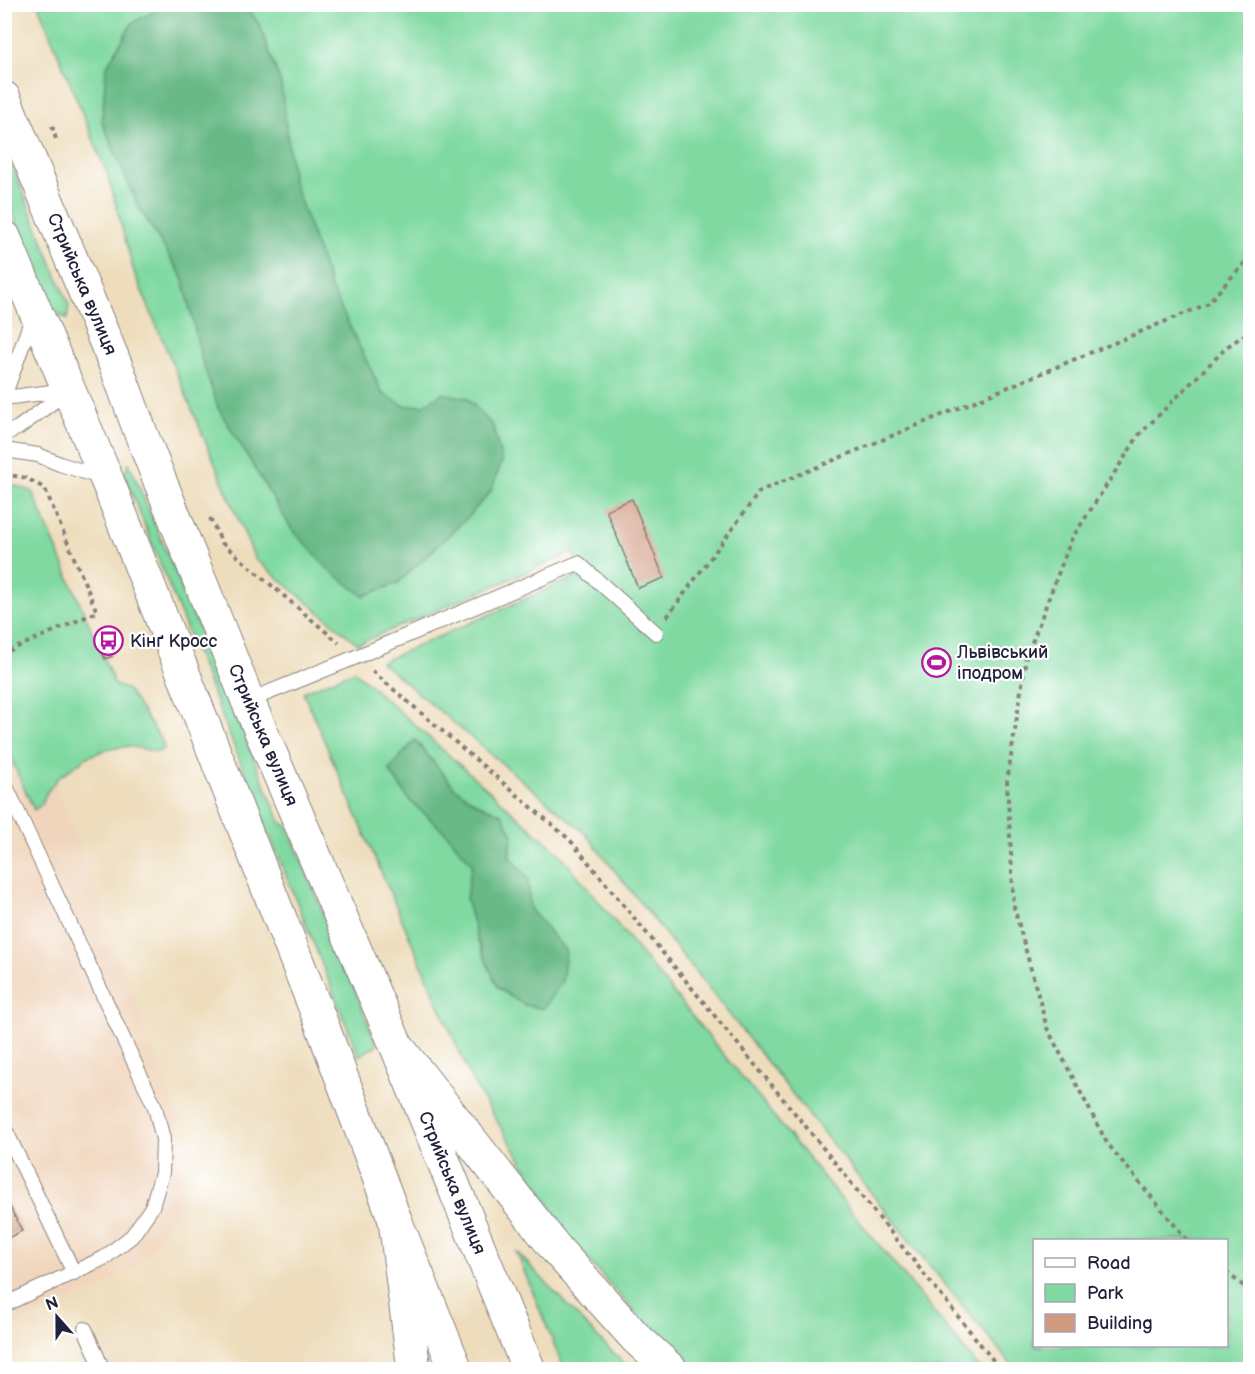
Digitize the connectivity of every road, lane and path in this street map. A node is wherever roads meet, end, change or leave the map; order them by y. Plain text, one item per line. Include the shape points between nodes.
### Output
1 (4, 98) edge
2 (52, 126) dead end
3 (59, 147) dead end
4 (4, 237) edge
5 (1251, 257) edge
6 (35, 310) junction
7 (1251, 331) edge
8 (118, 371) junction
9 (69, 390) junction
10 (4, 398) edge
11 (4, 434) edge
12 (4, 450) edge
13 (4, 478) edge
14 (107, 480) junction
15 (208, 513) dead end
16 (656, 633) joint
17 (4, 653) edge
18 (356, 657) junction
19 (248, 701) junction
20 (4, 782) edge
21 (396, 1045) junction
22 (4, 1127) edge
23 (395, 1220) junction
24 (1186, 1239) edge
25 (74, 1273) junction
26 (1228, 1273) edge
27 (1251, 1292) edge
28 (4, 1305) edge
29 (85, 1329) dead end
30 (103, 1370) edge
31 (414, 1370) edge
32 (456, 1370) edge
33 (529, 1370) edge
34 (671, 1370) edge
35 (1001, 1370) edge

1 - 8 main road, Стрийська вулиця
2 - 3 path
4 - 6 main road
5 - 16 path via 1207,304 760,491
6 - 9 main road
6 - 10 lane
7 - 24 path via 1228,346 1139,435 1071,540 1026,658 1007,782 1014,908 1047,1028 1107,1143
8 - 9 main road
8 - 19 main road, Стрийська вулиця
9 - 10 lane
9 - 11 lane
9 - 14 main road
12 - 14 lane via 38,455
13 - 17 path via 28,478 45,489 97,612
14 - 23 main road via 310,993
15 - 18 path via 222,543
16 - 18 lane via 578,563
18 - 19 lane
18 - 35 path via 570,840
19 - 21 main road, Стрийська вулиця
20 - 25 lane via 155,1107 163,1138 162,1173 152,1207 132,1236 104,1258
21 - 33 main road, Стрийська вулиця
21 - 34 main road via 557,1250 636,1338
22 - 25 lane
23 - 31 main road
23 - 32 main road
25 - 28 lane
26 - 27 path
29 - 30 lane

